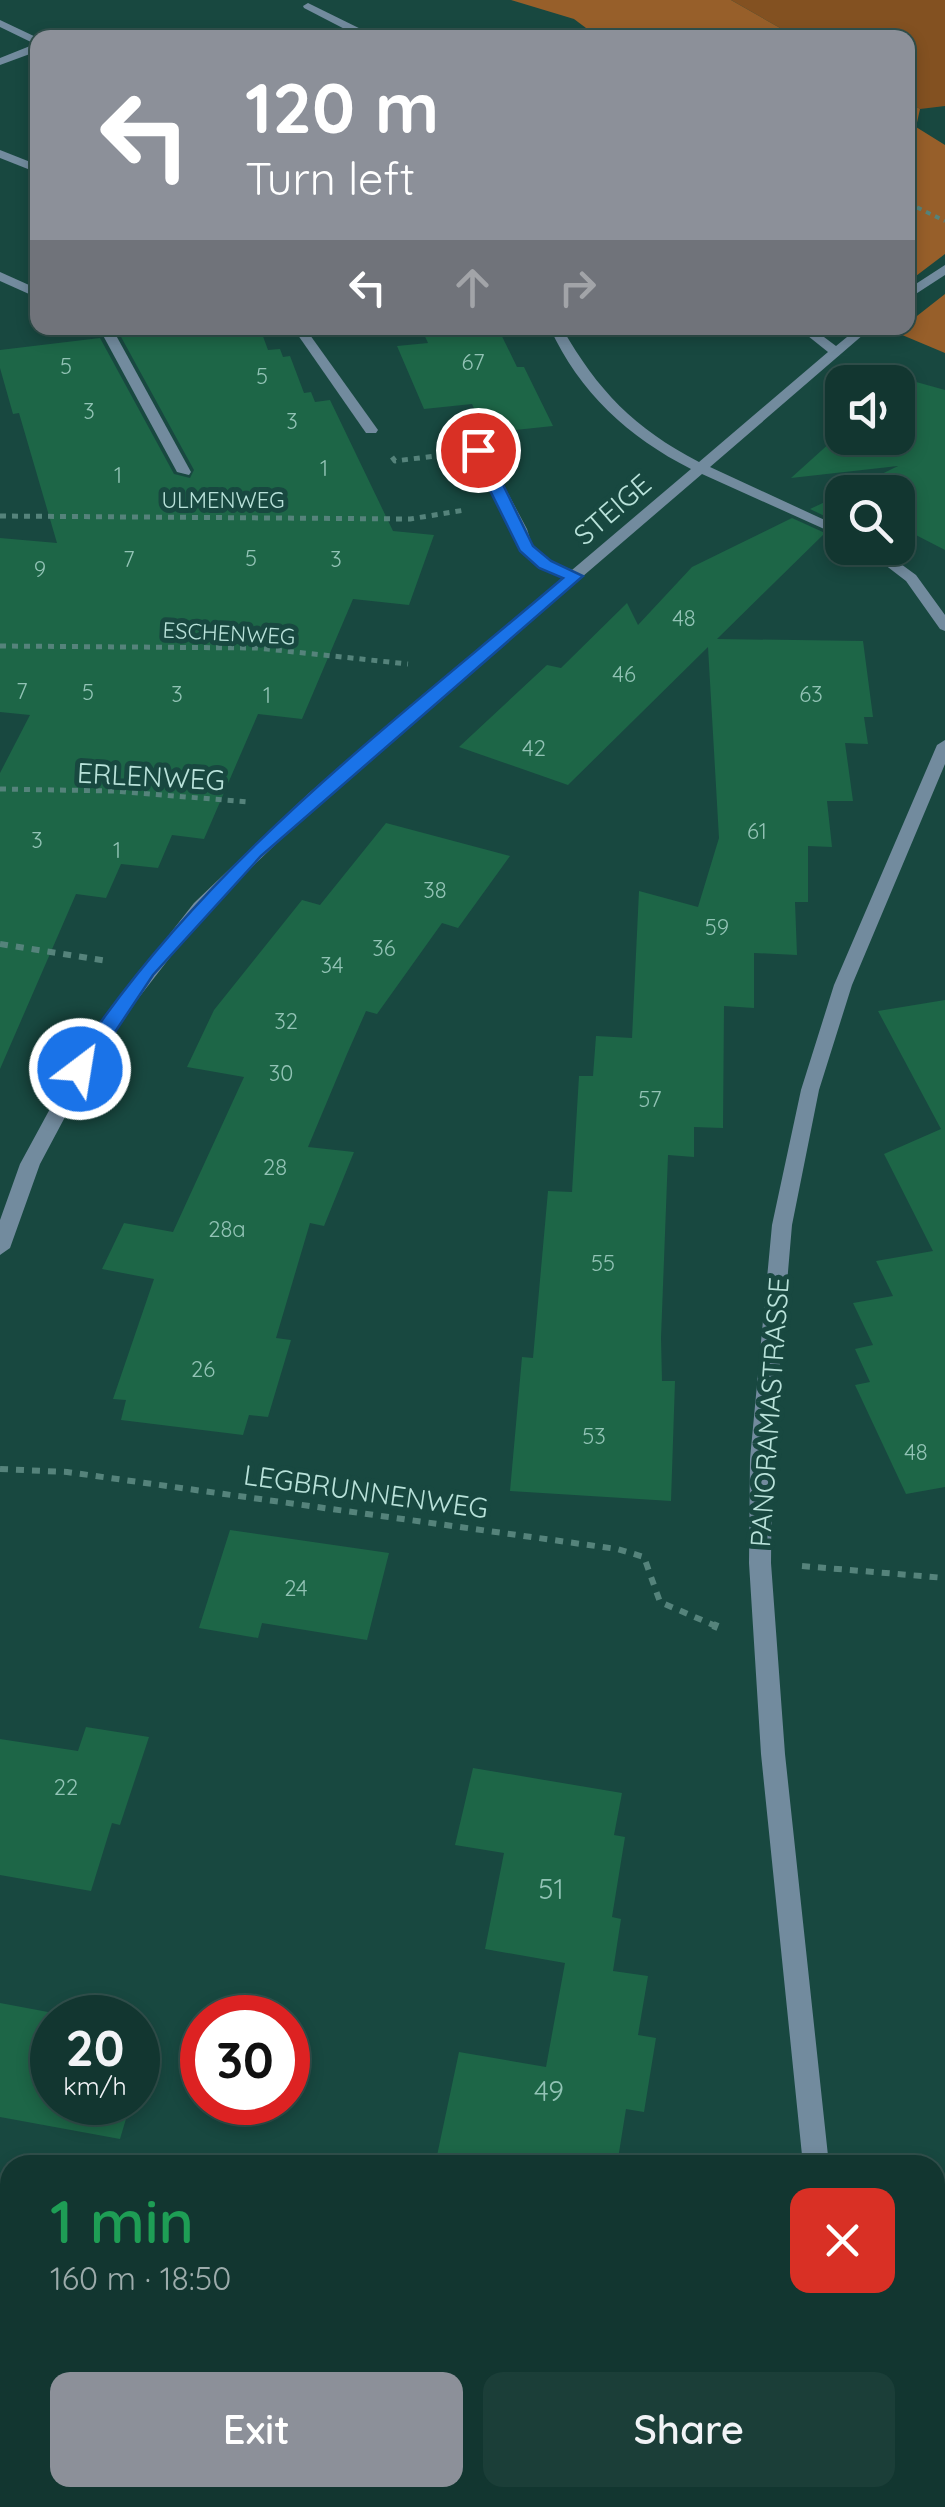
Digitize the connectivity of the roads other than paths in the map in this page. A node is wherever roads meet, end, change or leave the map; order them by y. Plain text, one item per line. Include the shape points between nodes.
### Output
1 (308, 6) dead end
2 (0, 23) edge
3 (354, 30) edge
4 (30, 40) edge
5 (30, 48) edge
6 (0, 62) edge
7 (0, 154) edge
8 (30, 167) edge
9 (945, 269) edge
10 (0, 276) edge
11 (30, 290) edge
12 (915, 290) edge
13 (109, 335) edge
14 (304, 335) edge
15 (560, 335) edge
16 (814, 335) edge
17 (857, 335) edge
18 (836, 351) junction
19 (371, 430) dead end
20 (478, 450) dead end
21 (703, 466) junction
22 (184, 472) dead end
23 (825, 525) edge
24 (893, 565) edge
25 (575, 576) junction
26 (945, 626) edge
27 (945, 745) edge
28 (0, 1248) edge
29 (815, 2155) edge

1 - 3 street
2 - 4 street
5 - 6 street
7 - 8 street
9 - 12 street
10 - 11 street
13 - 22 street
14 - 19 street
15 - 21 street via 610,408
16 - 18 street
17 - 18 street, STEIGE
18 - 21 street, STEIGE
20 - 25 street via 526,548
21 - 23 street
21 - 25 street, STEIGE
24 - 26 street via 911,578
25 - 28 street, STEIGE via 298,813 200,907 98,1037 30,1164
27 - 29 street, PANORAMASTRASSE via 843,984 810,1090 782,1226 761,1459 760,1563 776,1792

